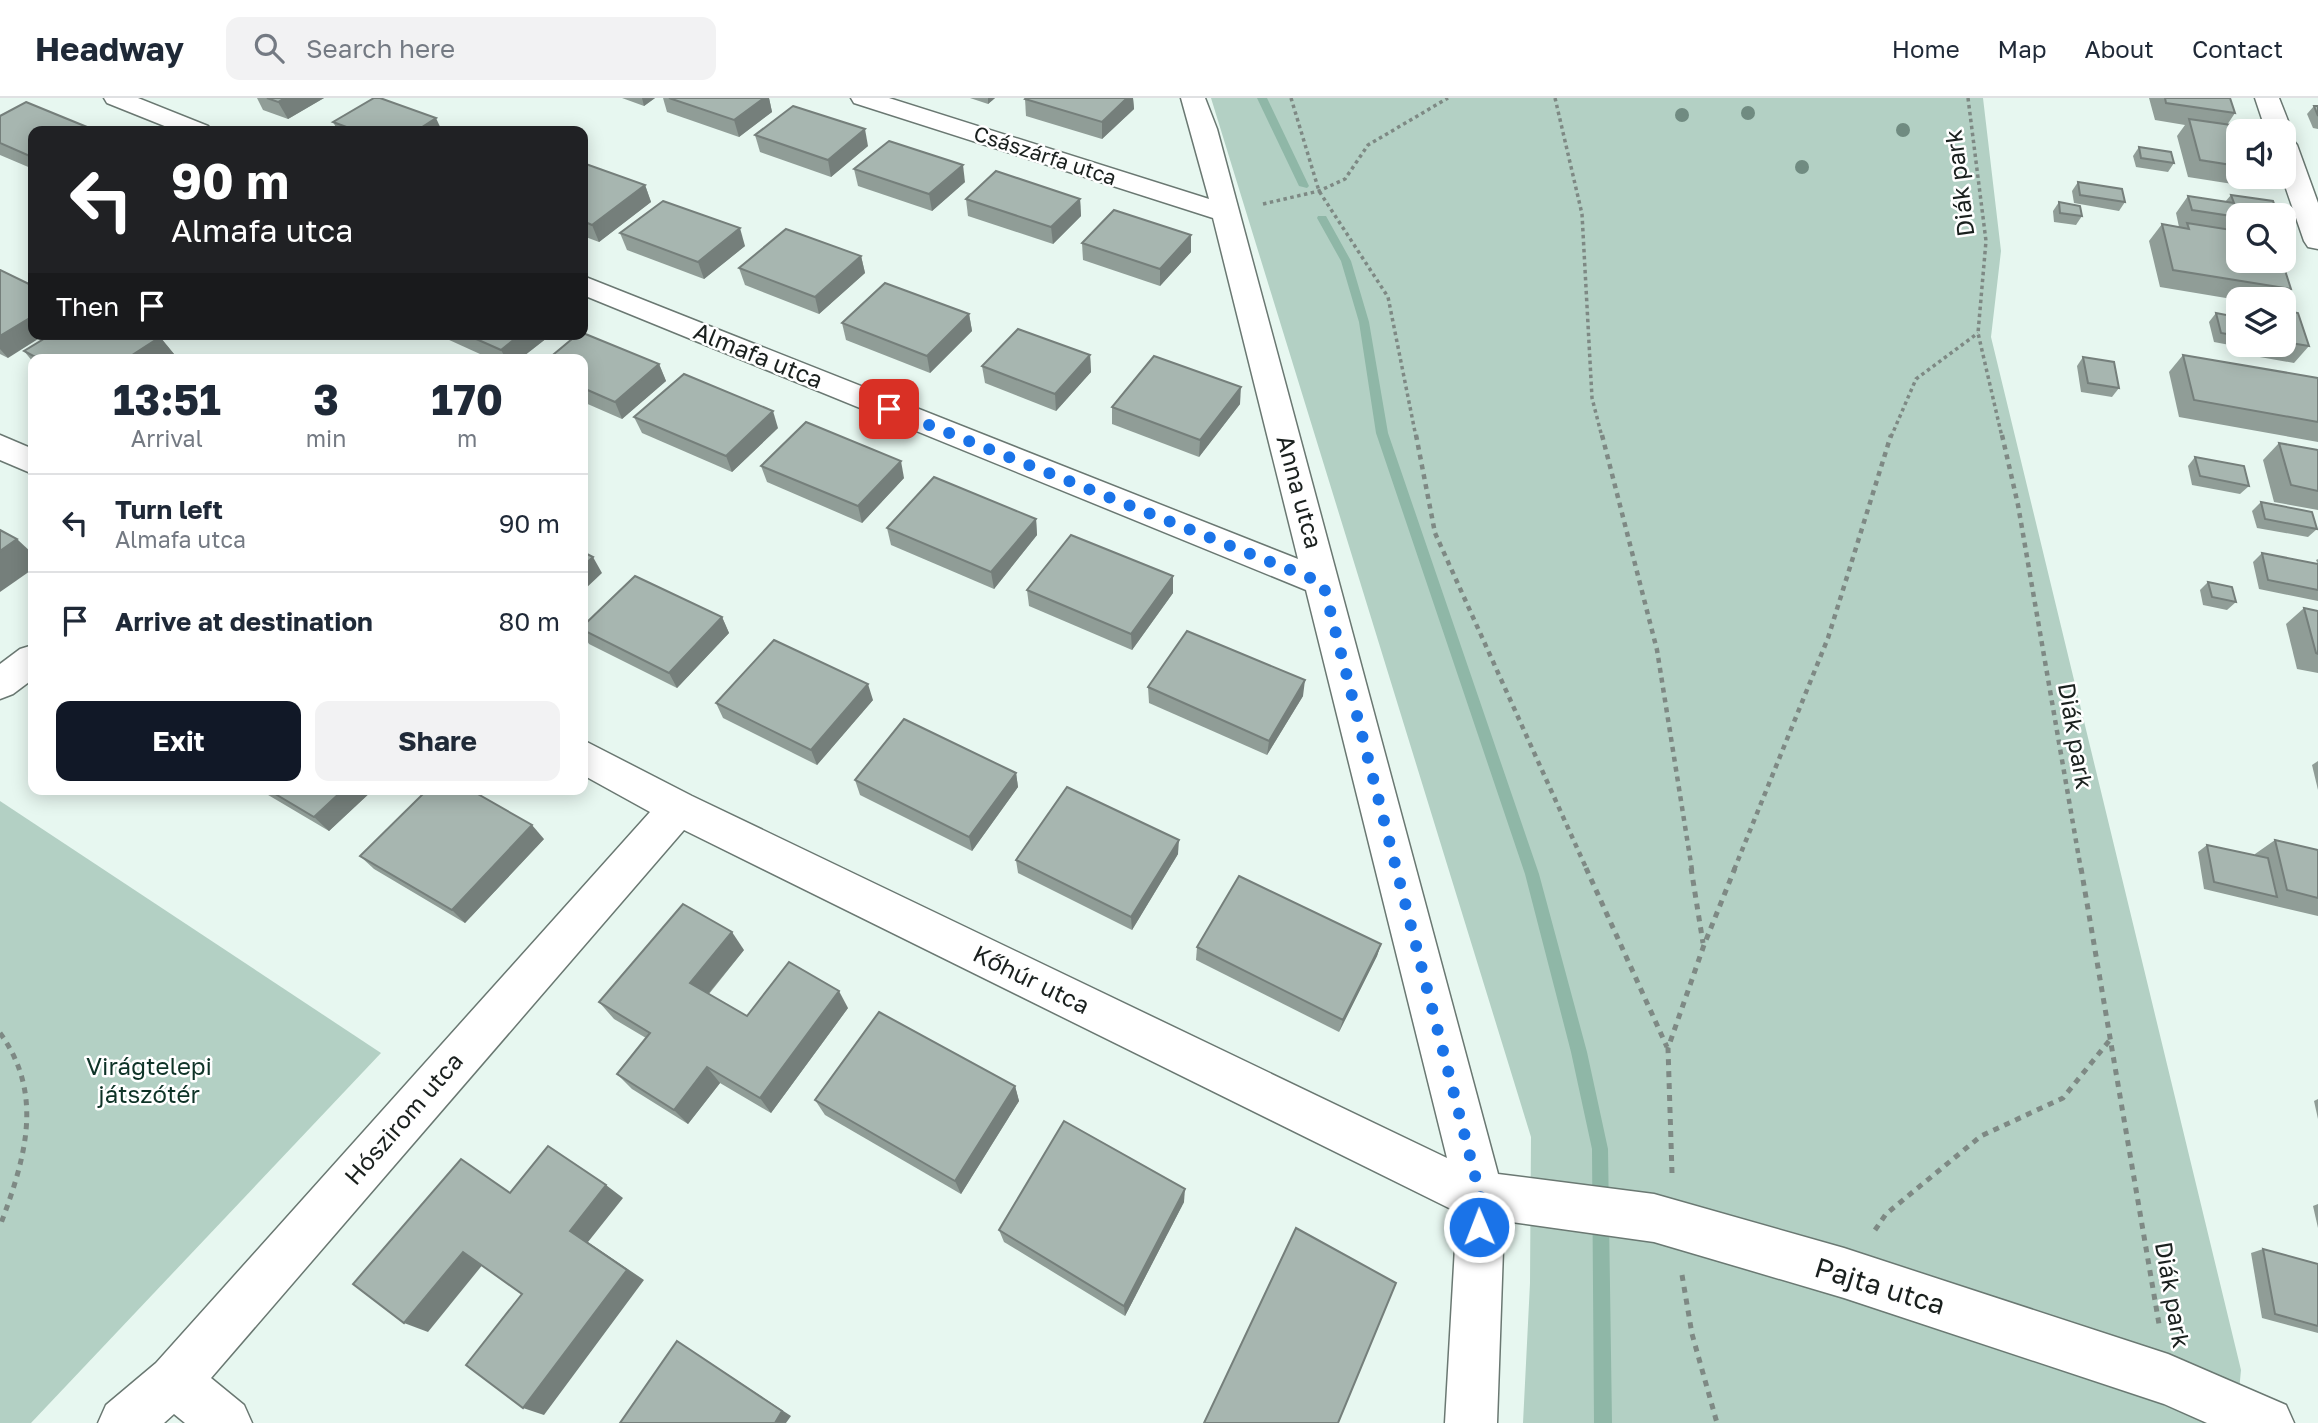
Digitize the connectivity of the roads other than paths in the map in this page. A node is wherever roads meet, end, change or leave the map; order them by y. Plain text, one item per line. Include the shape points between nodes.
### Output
1 (116, 98) edge
2 (863, 98) edge
3 (1193, 98) edge
4 (2267, 98) edge
5 (2275, 119) edge
6 (186, 126) edge
7 (2296, 179) edge
8 (1226, 213) junction
9 (2318, 241) edge
10 (588, 287) edge
11 (0, 446) edge
12 (28, 460) edge
13 (1323, 583) junction
14 (28, 663) edge
15 (0, 684) edge
16 (588, 759) edge
17 (678, 808) junction
18 (1491, 1198) junction
19 (174, 1381) junction
20 (124, 1423) edge
21 (226, 1423) edge
22 (1471, 1423) edge
23 (2268, 1423) edge

1 - 6 street
2 - 8 street, Császárfa utca
3 - 8 street, Anna utca
4 - 5 street
7 - 9 street
8 - 13 street, Anna utca
10 - 13 street, Almafa utca
11 - 12 street
13 - 18 street, Anna utca
14 - 15 street
16 - 17 street, Kőhúr utca
17 - 18 street, Kőhúr utca
17 - 19 street, Hószirom utca
18 - 22 street, Anna utca
18 - 23 street, Pajta utca via 1664,1222 1844,1273 2168,1380
19 - 20 street, Hószirom utca
19 - 21 street

